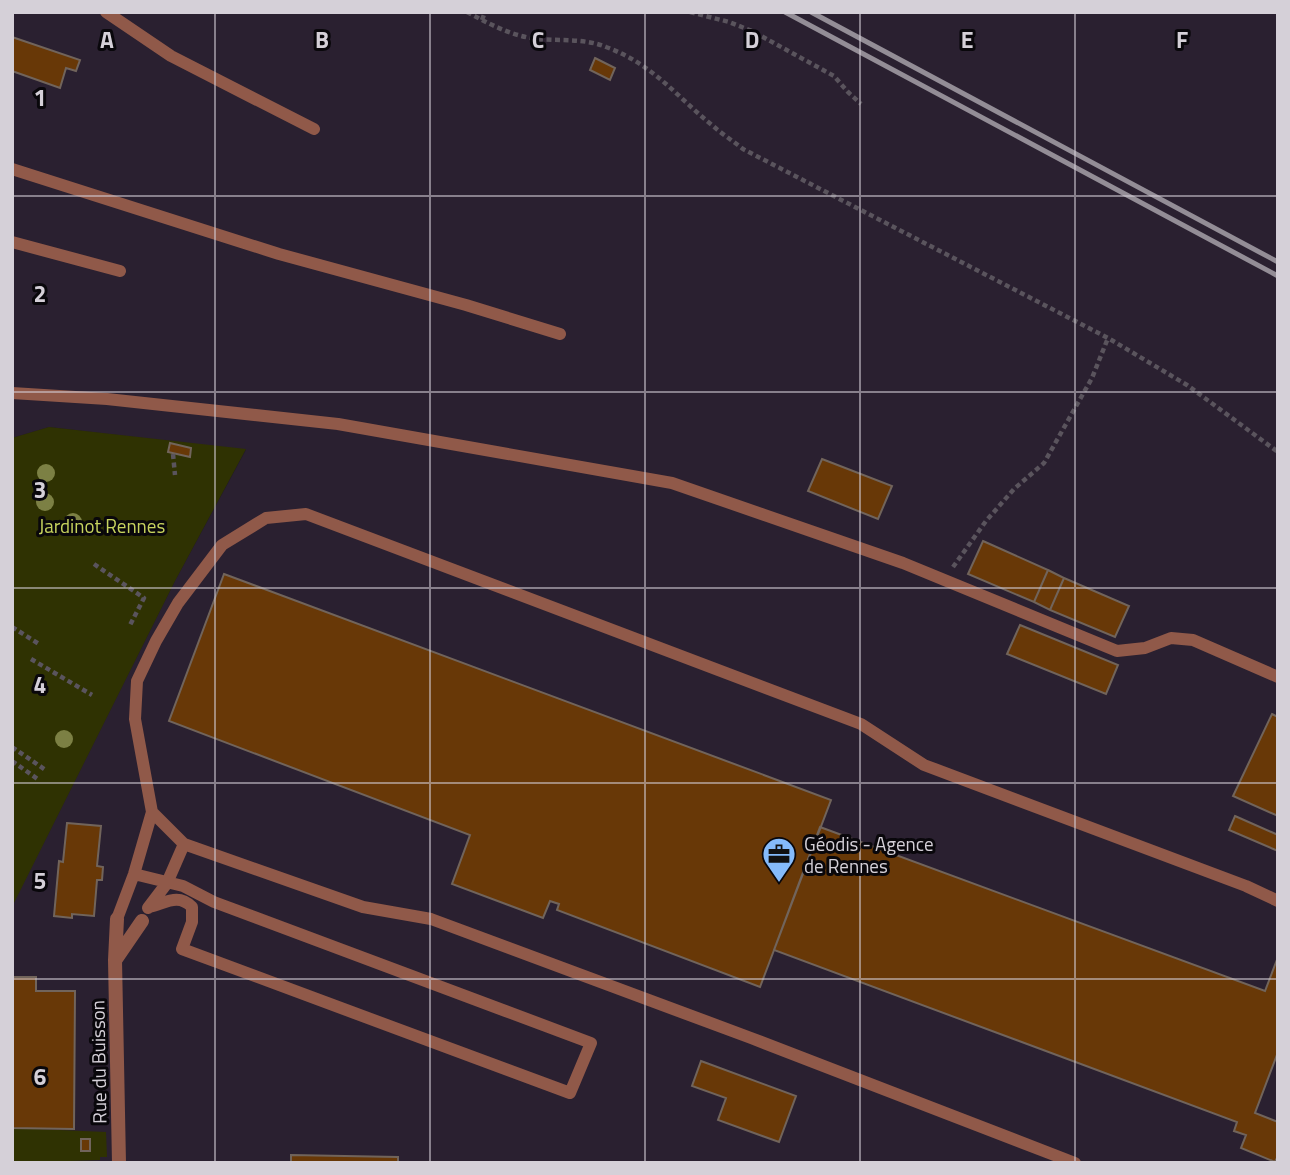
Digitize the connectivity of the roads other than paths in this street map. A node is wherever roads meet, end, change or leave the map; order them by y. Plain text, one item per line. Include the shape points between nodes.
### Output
1 (106, 12) edge
2 (314, 130) dead end
3 (12, 169) edge
4 (12, 242) edge
5 (120, 271) dead end
6 (560, 334) dead end
7 (12, 393) edge
8 (1278, 677) edge
9 (152, 812) junction
10 (184, 844) junction
11 (134, 874) junction
12 (167, 883) junction
13 (1278, 901) edge
14 (149, 907) junction
15 (117, 919) joint
16 (142, 921) joint
17 (115, 960) junction
18 (1043, 1157) edge
19 (119, 1163) edge
20 (1076, 1163) edge

1 - 2 lane via 171,56
3 - 6 lane via 279,254
4 - 5 lane
7 - 8 lane via 338,424 672,483 902,563 1117,651 1145,648 1171,638 1193,639
9 - 10 lane
9 - 11 lane
9 - 13 lane via 135,719 137,681 156,641 222,545 266,517 306,514 861,724 924,765
10 - 12 lane
10 - 18 lane via 363,907 432,919 751,1038
11 - 12 lane
11 - 15 lane
12 - 14 lane
12 - 14 lane via 591,1042 570,1093 182,949 192,907 177,898
14 - 16 lane
15 - 17 street, Rue du Buisson
16 - 17 street
17 - 19 street, Rue du Buisson
18 - 20 lane

